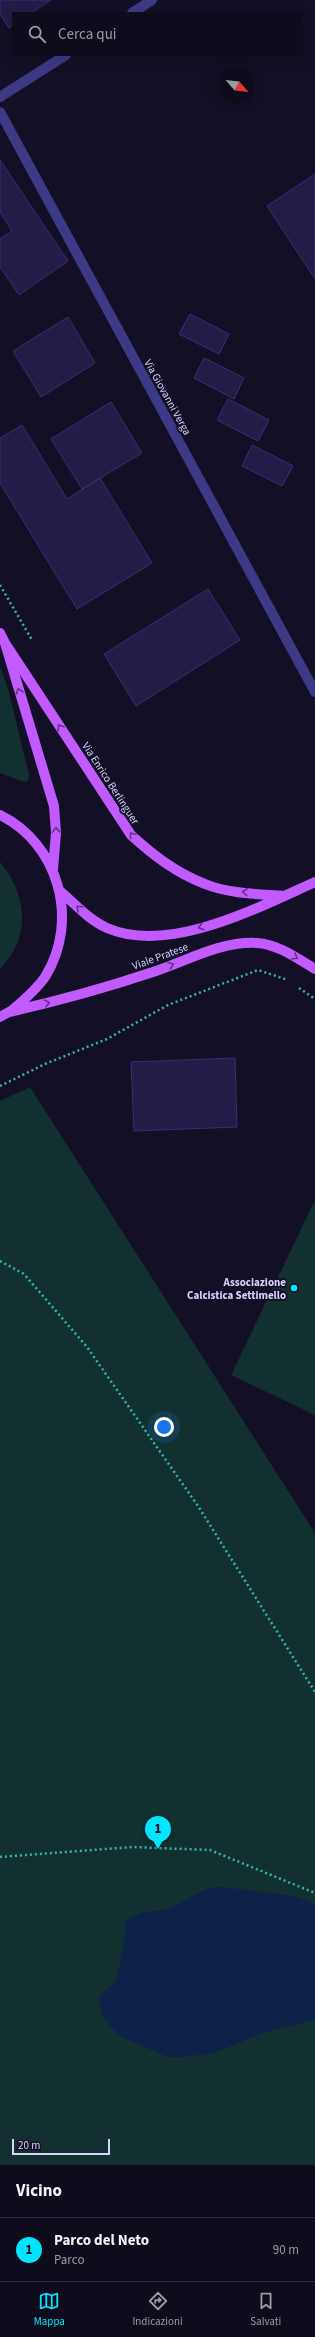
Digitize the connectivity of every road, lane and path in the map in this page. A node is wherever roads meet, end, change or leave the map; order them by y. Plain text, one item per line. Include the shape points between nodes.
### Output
1 (152, 0) edge
2 (134, 12) edge
3 (64, 56) edge
4 (0, 97) edge
5 (0, 112) edge
6 (0, 585) edge
7 (0, 633) edge
8 (5, 643) junction
9 (34, 643) dead end
10 (315, 692) edge
11 (0, 815) edge
12 (52, 869) junction
13 (315, 882) edge
14 (60, 891) junction
15 (284, 896) junction
16 (315, 969) edge
17 (315, 999) edge
18 (2, 1016) edge
19 (0, 1086) edge
20 (0, 1261) edge
21 (315, 1692) edge
22 (0, 1857) edge
23 (315, 1894) edge

1 - 2 street
3 - 4 street
5 - 10 street, Via Giovanni Verga
6 - 9 path
7 - 8 main road, Via Enrico Berlinguer
12 -> 8 main road, Via Enrico Berlinguer via 56,833 54,806
15 -> 8 main road, Via Enrico Berlinguer via 205,885 151,854 130,835
11 - 12 main road, Viale Pratese via 26,832 41,849
12 - 14 main road, Viale Pratese
13 - 15 main road, Viale Pratese
15 -> 14 main road, Viale Pratese via 199,928 145,937 108,928 89,917
14 - 18 main road, Viale Pratese via 63,913 55,957 45,977 31,994
18 -> 16 main road, Viale Pratese via 83,995 223,946 258,943 290,954
17 - 19 path via 288,980 258,970 168,1005 106,1039
20 - 21 path via 24,1274 87,1347 198,1506
22 - 23 path via 132,1847 210,1850

